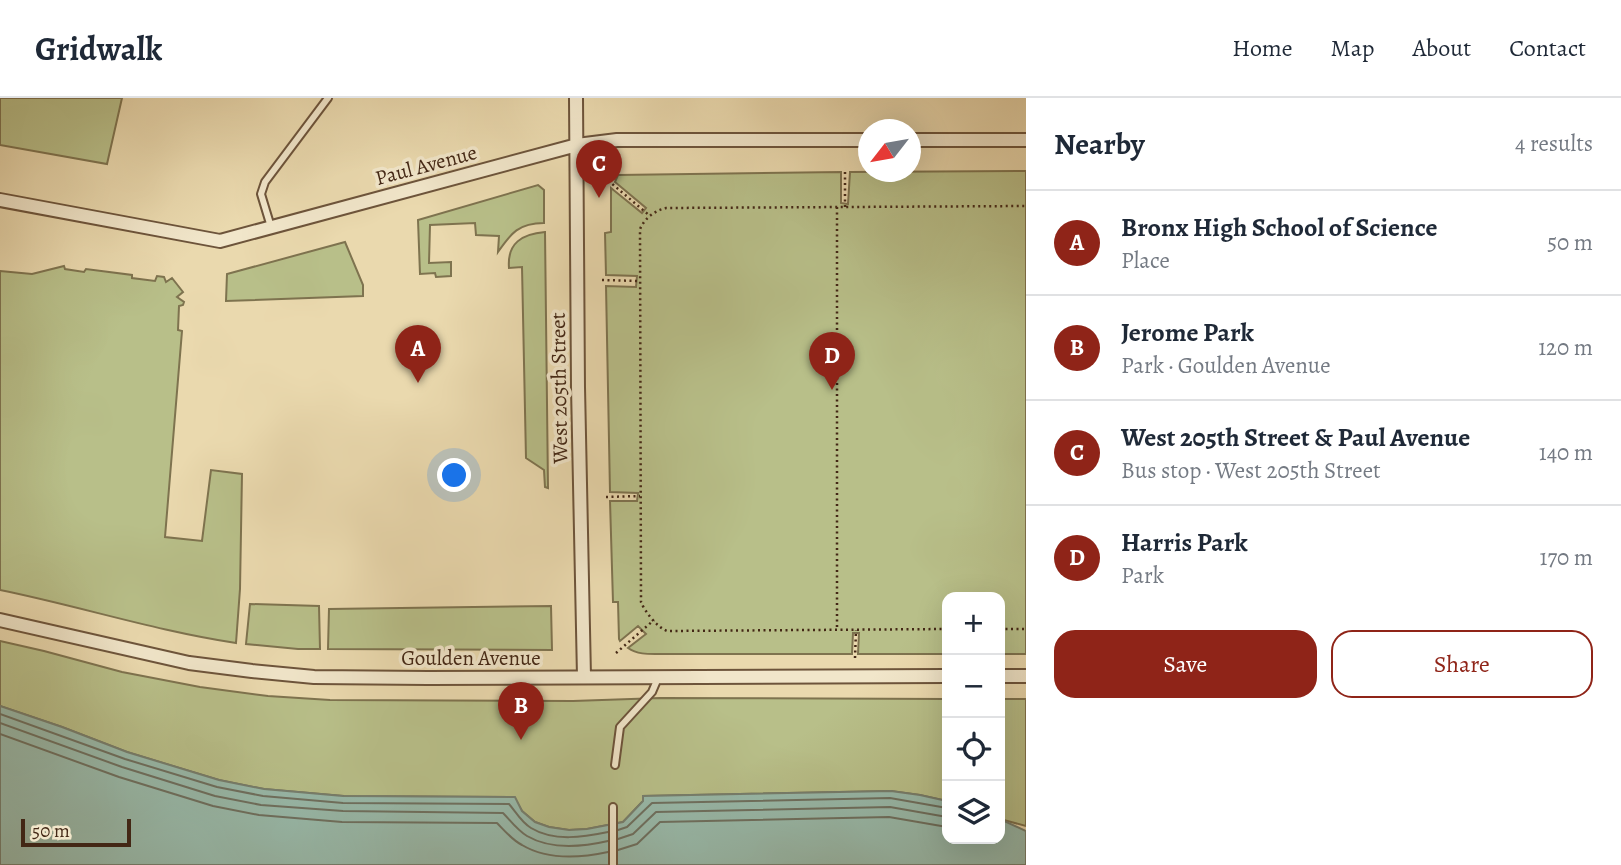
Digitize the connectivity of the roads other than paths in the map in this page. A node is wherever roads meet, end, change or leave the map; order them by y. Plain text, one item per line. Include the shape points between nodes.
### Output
1 (328, 98) edge
2 (576, 98) edge
3 (858, 140) edge
4 (921, 140) edge
5 (1026, 140) edge
6 (576, 145) junction
7 (0, 200) edge
8 (271, 227) junction
9 (0, 620) edge
10 (942, 676) edge
11 (1005, 676) edge
12 (1026, 676) edge
13 (584, 677) junction
14 (658, 678) junction
15 (615, 765) dead end
16 (613, 807) dead end
17 (613, 865) edge

1 - 8 lane via 265,181 261,194
2 - 6 street, West 205th Street
3 - 6 street, Paul Avenue via 617,140
4 - 5 street
6 - 8 street, Paul Avenue
6 - 13 street, West 205th Street
7 - 8 street, Paul Avenue via 220,241
9 - 13 street, Goulden Avenue via 167,659 262,673 352,678
10 - 14 street, Goulden Avenue
11 - 12 street
13 - 14 street, Goulden Avenue
14 - 15 lane via 652,692 620,727
16 - 17 lane

